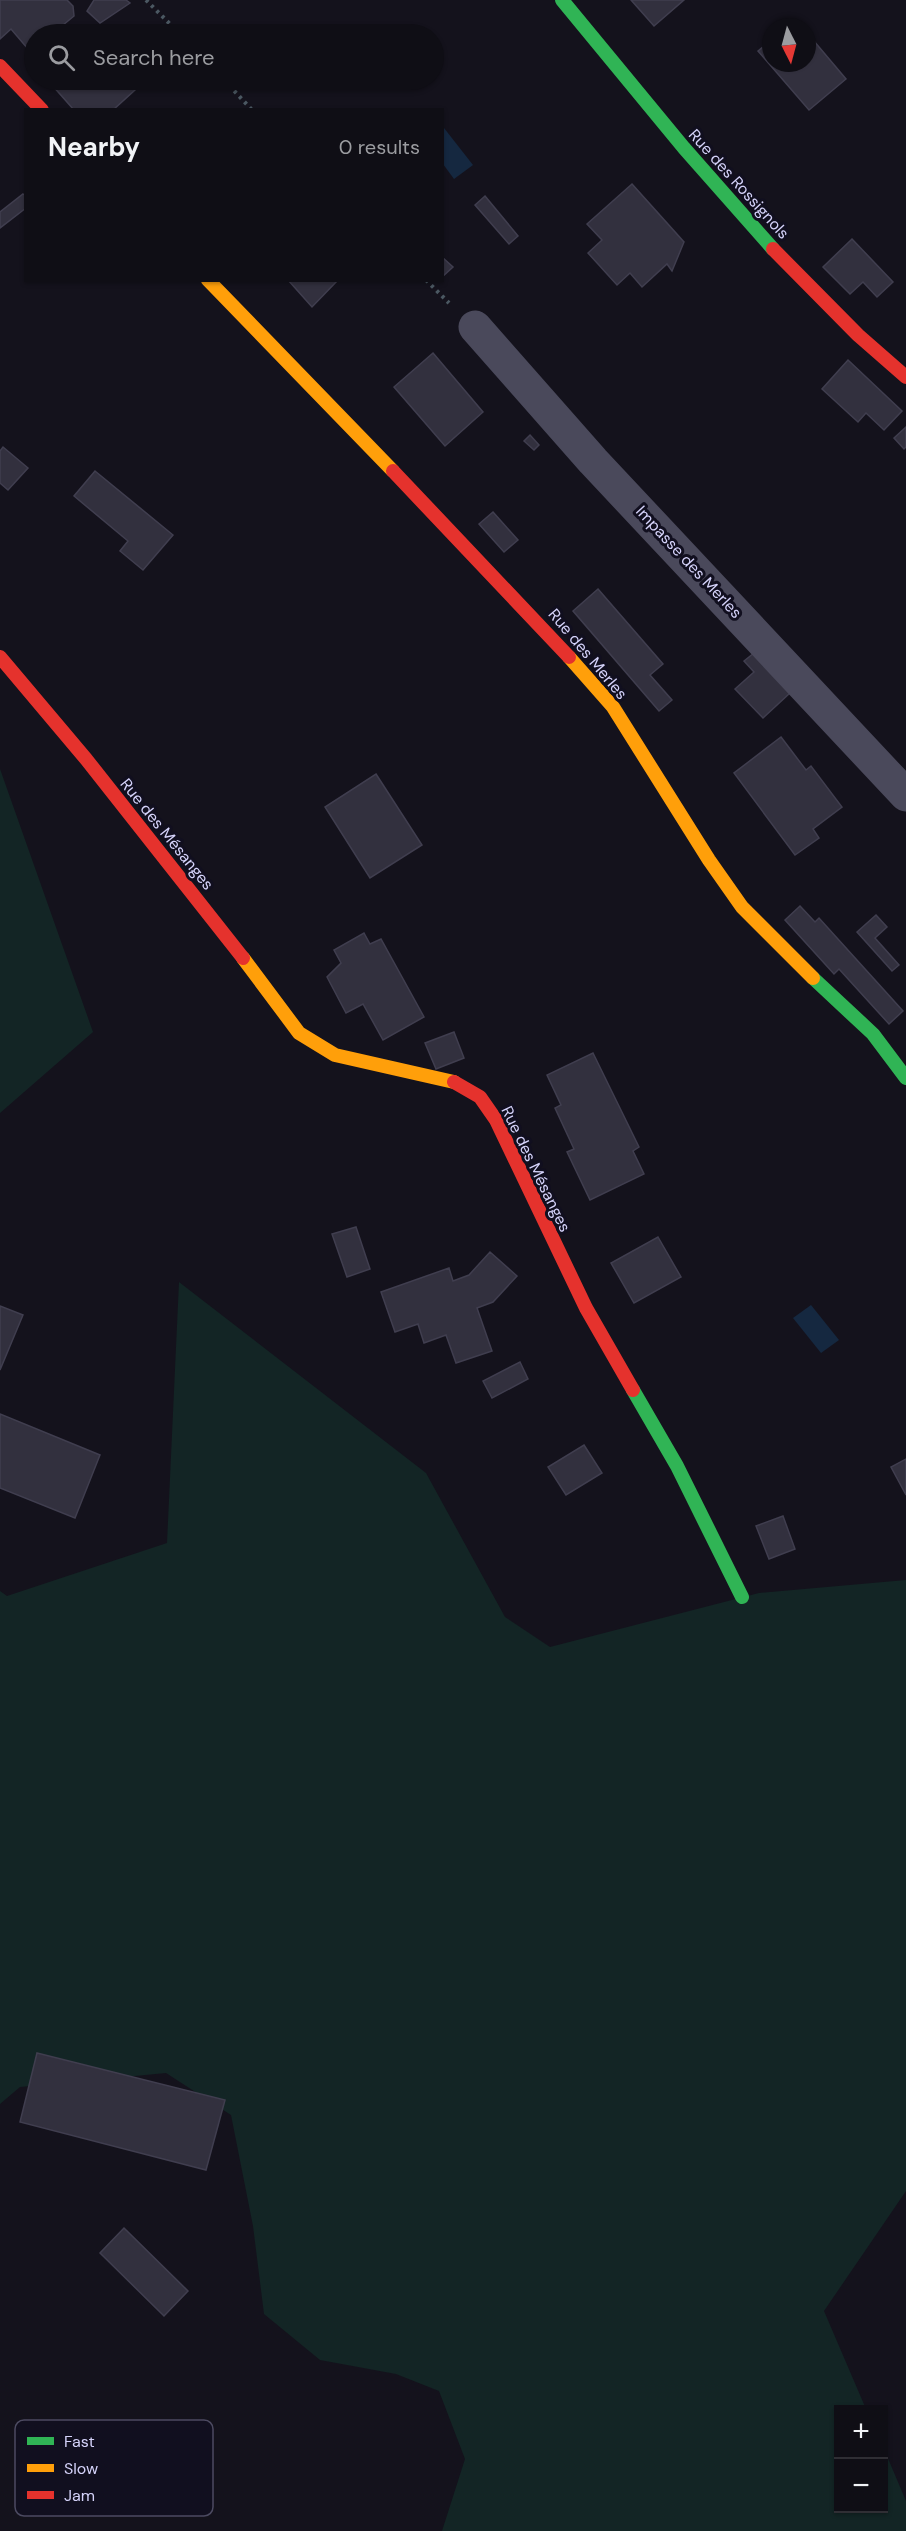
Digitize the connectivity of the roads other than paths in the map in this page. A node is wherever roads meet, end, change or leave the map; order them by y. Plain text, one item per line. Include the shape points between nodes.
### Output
1 (562, 0) edge
2 (0, 66) edge
3 (40, 108) edge
4 (210, 282) edge
5 (475, 327) dead end
6 (906, 377) edge
7 (0, 657) edge
8 (906, 795) edge
9 (906, 1078) edge
10 (742, 1597) dead end

1 - 6 street, Rue des Rossignols via 765,239 867,345
2 - 3 street
4 - 9 street, Rue des Merles via 540,623 612,707 742,907 873,1034
5 - 8 street, Impasse des Merles via 593,460
7 - 10 street, Rue des Mésanges via 213,918 298,1033 335,1056 459,1083 480,1097 496,1120 586,1308 676,1466

